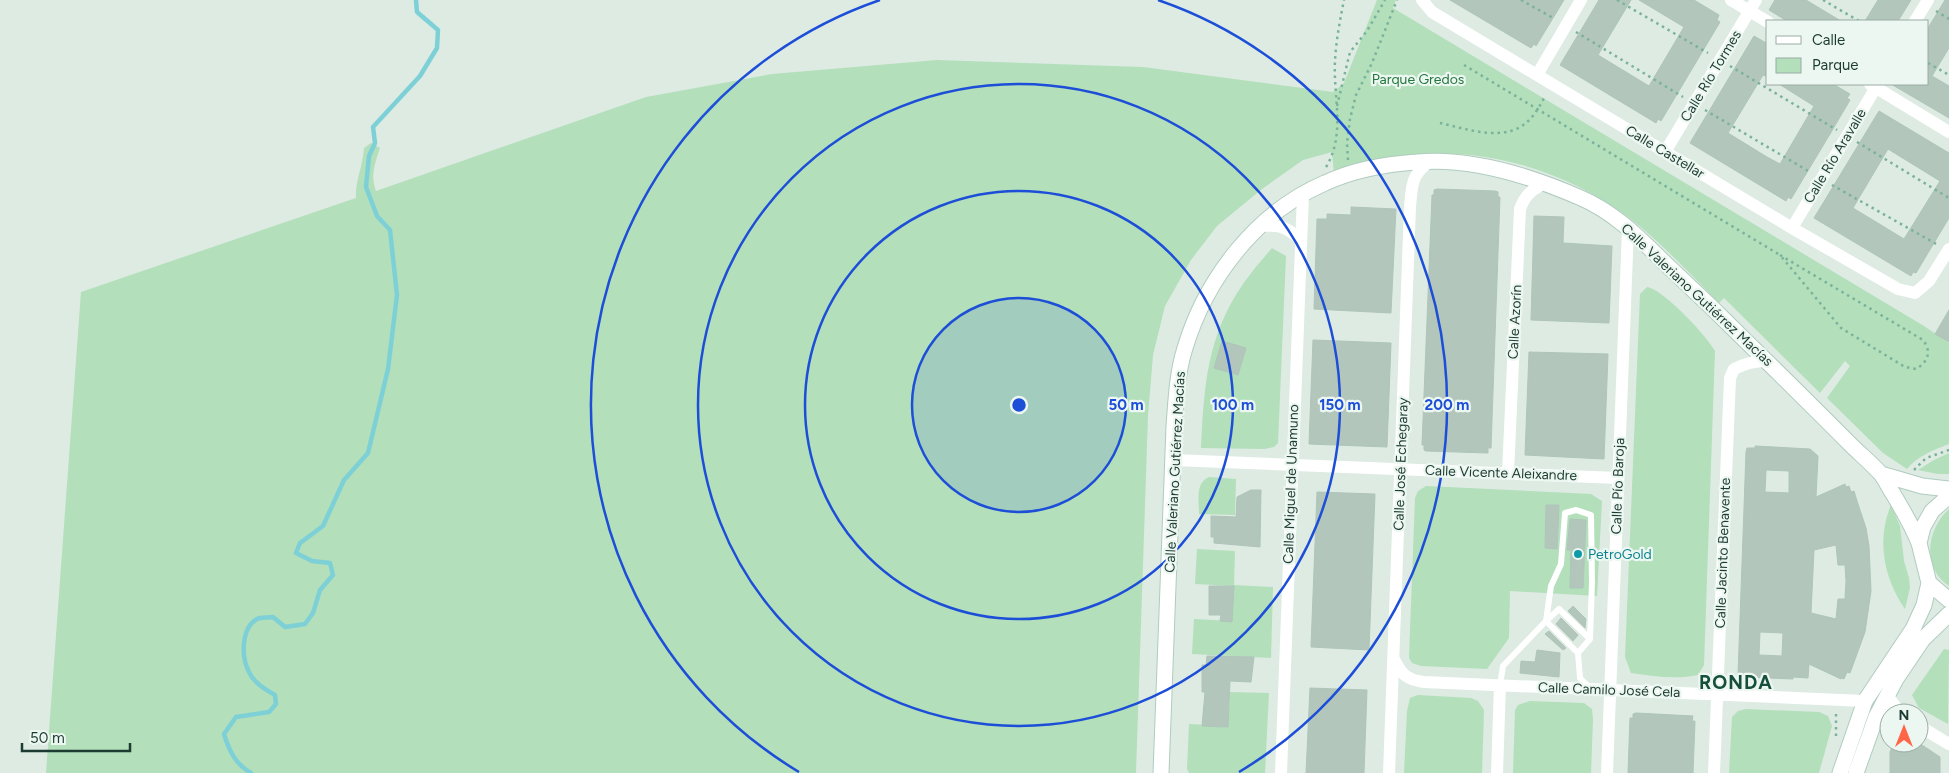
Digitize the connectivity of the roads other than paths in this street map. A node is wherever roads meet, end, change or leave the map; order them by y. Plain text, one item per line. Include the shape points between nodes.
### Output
1 (1422, 0) edge
2 (1581, 0) edge
3 (1731, 0) edge
4 (1928, 0) edge
5 (1753, 6) edge
6 (1766, 20) edge
7 (1916, 20) edge
8 (1537, 75) junction
9 (1874, 85) edge
10 (1949, 132) edge
11 (1666, 152) junction
12 (1429, 162) junction
13 (1546, 183) junction
14 (1303, 194) junction
15 (1260, 226) junction
16 (1628, 228) junction
17 (1792, 228) junction
18 (1300, 239) junction
19 (1948, 250) edge
20 (1766, 361) junction
21 (1174, 460) junction
22 (1292, 465) junction
23 (1400, 469) junction
24 (1508, 473) junction
25 (1881, 474) junction
26 (1618, 478) junction
27 (1949, 489) edge
28 (1949, 496) edge
29 (1919, 543) junction
30 (1929, 583) junction
31 (1949, 600) edge
32 (1949, 614) edge
33 (1546, 621) junction
34 (1590, 639) junction
35 (1578, 653) junction
36 (1393, 659) junction
37 (1500, 685) junction
38 (1591, 689) junction
39 (1610, 690) junction
40 (1717, 694) junction
41 (1888, 695) junction
42 (1865, 701) junction
43 (1893, 703) edge
44 (1929, 732) edge
45 (1949, 744) edge
46 (1161, 773) edge
47 (1281, 773) edge
48 (1389, 773) edge
49 (1497, 773) edge
50 (1607, 773) edge
51 (1714, 773) edge
52 (1840, 773) edge
53 (1856, 773) edge

1 - 8 street, Calle Castellar via 1432,12
2 - 8 street
3 - 5 street
4 - 7 street
5 - 6 street
5 - 11 street, Calle Río Tormes
8 - 11 street, Calle Castellar
9 - 10 street
9 - 17 street, Calle Río Aravalle
11 - 17 street, Calle Castellar
12 - 13 main road, Calle Valeriano Gutiérrez Macías via 1492,168
12 - 14 main road, Calle Valeriano Gutiérrez Macías via 1359,170
12 - 23 street, Calle José Echegaray via 1419,169 1412,186
13 - 16 main road, Calle Valeriano Gutiérrez Macías via 1584,199
13 - 24 street, Calle Azorín via 1534,188 1524,198 1520,209
14 - 15 main road, Calle Valeriano Gutiérrez Macías
14 - 18 street, Calle Miguel de Unamuno
15 - 18 street via 1278,225
15 - 21 main road, Calle Valeriano Gutiérrez Macías via 1224,267 1194,320 1178,379
16 - 20 main road, Calle Valeriano Gutiérrez Macías
16 - 26 street, Calle Pío Baroja
17 - 19 street, Calle Castellar via 1898,289 1915,293 1929,282
18 - 22 street, Calle Miguel de Unamuno
20 - 25 main road, Calle Valeriano Gutiérrez Macías
20 - 40 street, Calle Jacinto Benavente via 1743,364 1734,369 1730,378
21 - 22 street, Calle Vicente Aleixandre
21 - 46 main road, Calle Valeriano Gutiérrez Macías
22 - 23 street, Calle Vicente Aleixandre
22 - 47 street, Calle Miguel de Unamuno
23 - 24 street, Calle Vicente Aleixandre
23 - 36 street, Calle José Echegaray
24 - 26 street, Calle Vicente Aleixandre
25 - 27 main road, Calle Valeriano Gutiérrez Macías via 1922,486
25 - 29 main road, Calle Valeriano Gutiérrez Macías
26 - 39 street, Calle Pío Baroja
28 - 29 main road via 1932,511
29 - 30 main road, Calle Valeriano Gutiérrez Macías
30 - 31 main road
30 - 42 main road via 1924,605 1913,628
32 - 41 main road via 1923,639
33 - 34 lane via 1559,609
33 - 34 lane via 1551,586 1561,564 1565,513 1576,510 1591,515
33 - 35 lane
33 - 37 lane via 1503,666
34 - 35 lane
35 - 38 lane via 1580,678
36 - 37 street, Calle Camilo José Cela via 1401,673 1412,681
36 - 48 street, Calle José Echegaray
37 - 38 street, Calle Camilo José Cela
37 - 49 street
38 - 39 street, Calle Camilo José Cela
39 - 40 street, Calle Camilo José Cela
39 - 50 street, Calle Pío Baroja
40 - 42 street, Calle Camilo José Cela via 1820,703
40 - 51 street, Calle Jacinto Benavente
41 - 43 street
41 - 53 main road via 1876,717
42 - 52 main road
44 - 45 street

